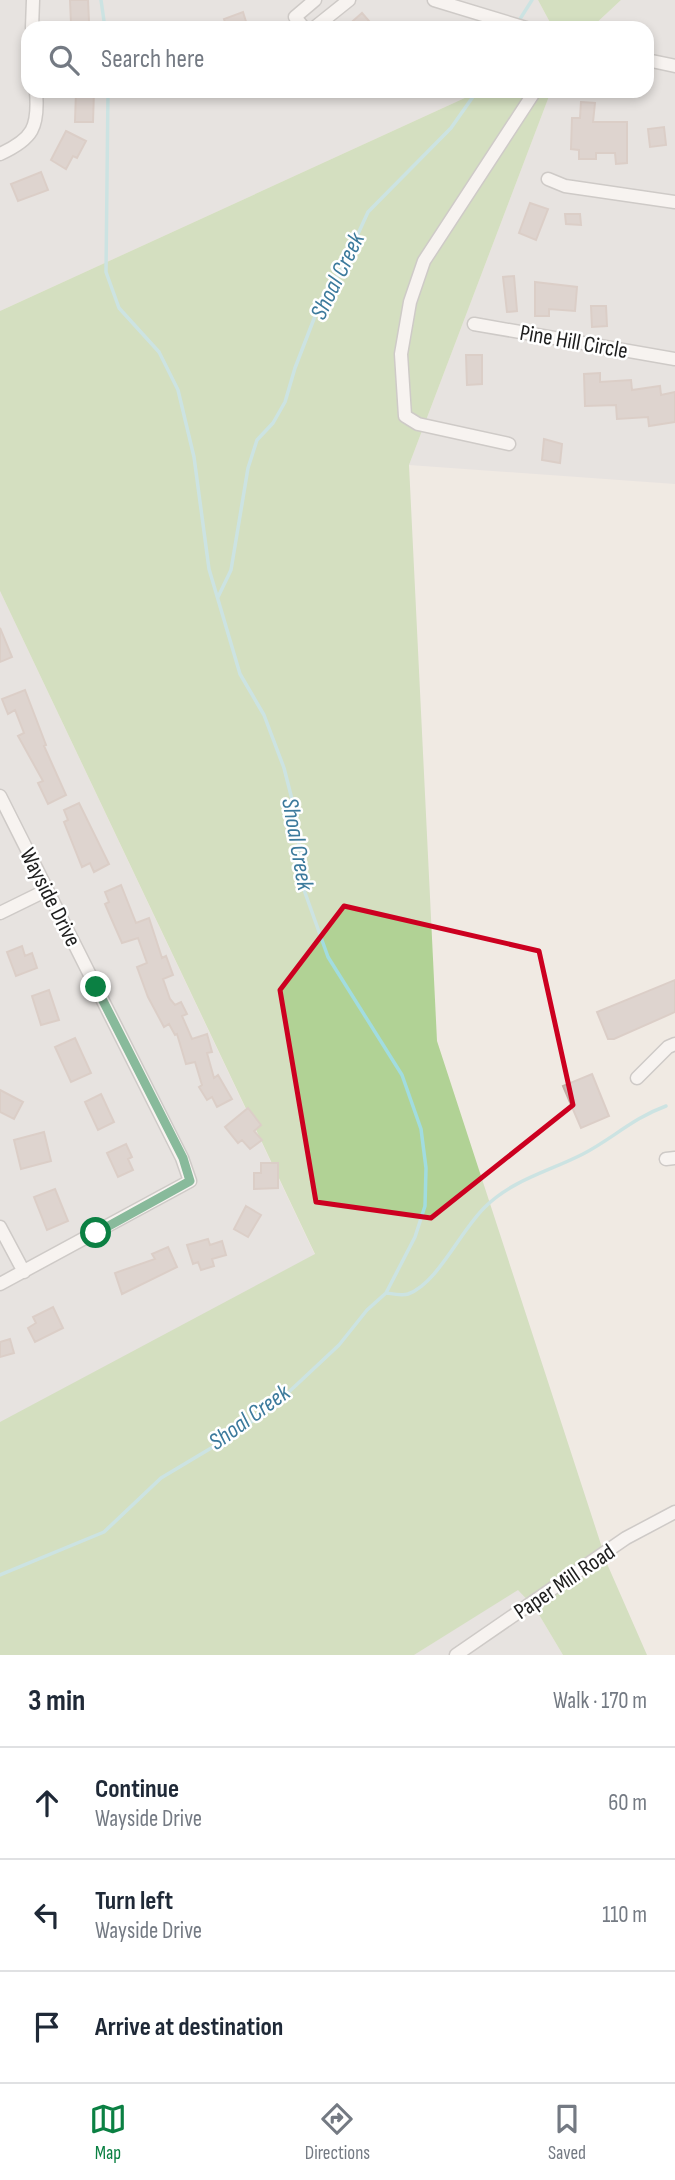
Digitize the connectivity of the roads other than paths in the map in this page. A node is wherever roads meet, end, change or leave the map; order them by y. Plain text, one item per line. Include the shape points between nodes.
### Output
1 (33, 0) edge
2 (315, 0) edge
3 (349, 0) edge
4 (434, 0) edge
5 (32, 21) edge
6 (298, 21) edge
7 (323, 21) edge
8 (503, 21) edge
9 (654, 62) edge
10 (675, 66) edge
11 (36, 98) edge
12 (530, 98) edge
13 (0, 155) edge
14 (548, 179) dead end
15 (675, 202) edge
16 (474, 324) dead end
17 (675, 359) edge
18 (509, 444) dead end
19 (0, 796) edge
20 (47, 890) junction
21 (0, 914) edge
22 (675, 1044) edge
23 (637, 1078) dead end
24 (0, 1227) edge
25 (24, 1272) junction
26 (0, 1284) edge
27 (675, 1512) edge
28 (456, 1655) edge

1 - 5 street
2 - 6 street via 295,17
3 - 7 street
4 - 8 street
9 - 10 street
11 - 13 street via 35,127 27,140
12 - 18 street via 424,261 410,302 401,354 405,416 418,424
14 - 15 street via 565,186
16 - 17 street, Pine Hill Circle
19 - 20 street, Wayside Drive
20 - 21 street
20 - 25 street, Wayside Drive via 183,1158 190,1181
22 - 23 street
24 - 25 street
25 - 26 street, Wayside Drive
27 - 28 street, Paper Mill Road via 626,1538

